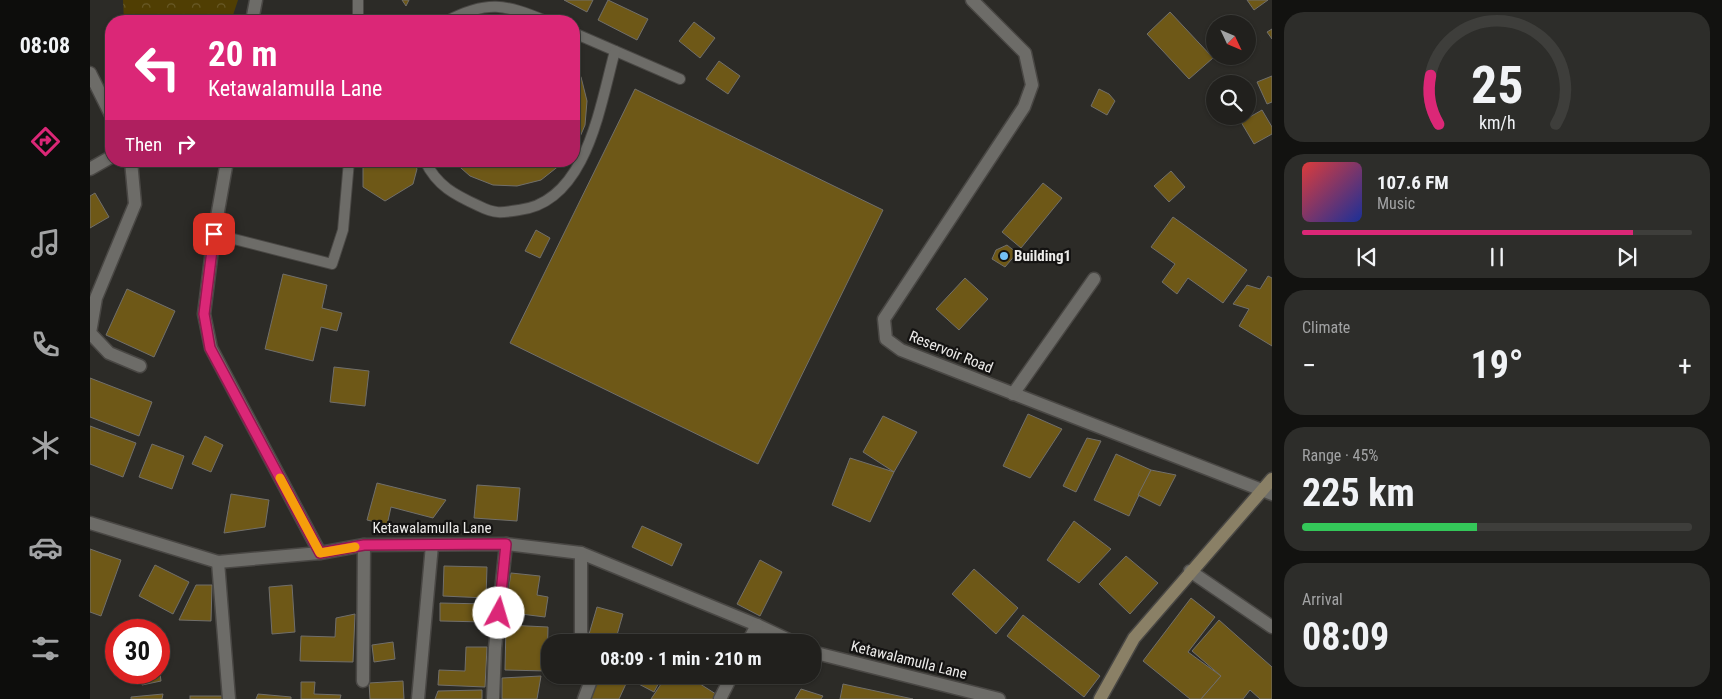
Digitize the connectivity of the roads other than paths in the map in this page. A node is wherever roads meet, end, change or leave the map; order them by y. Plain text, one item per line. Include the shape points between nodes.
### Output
1 (256, 0) edge
2 (358, 0) edge
3 (972, 0) edge
4 (253, 15) edge
5 (358, 15) edge
6 (457, 15) edge
7 (532, 15) edge
8 (580, 36) edge
9 (615, 51) junction
10 (90, 73) edge
11 (680, 79) dead end
12 (105, 103) edge
13 (105, 161) edge
14 (580, 161) edge
15 (132, 167) edge
16 (226, 167) edge
17 (348, 167) edge
18 (428, 167) edge
19 (577, 167) edge
20 (90, 170) edge
21 (214, 234) junction
22 (1094, 279) dead end
23 (140, 366) dead end
24 (1013, 394) junction
25 (1272, 479) edge
26 (1268, 493) edge
27 (90, 523) edge
28 (506, 544) junction
29 (364, 545) junction
30 (432, 545) junction
31 (320, 553) junction
32 (581, 553) junction
33 (218, 562) junction
34 (1190, 571) junction
35 (757, 625) junction
36 (1272, 627) edge
37 (581, 634) edge
38 (752, 634) edge
39 (776, 634) edge
40 (821, 654) edge
41 (363, 681) dead end
42 (590, 684) edge
43 (728, 684) edge
44 (229, 699) edge
45 (418, 699) edge
46 (493, 699) edge
47 (584, 699) edge
48 (720, 699) edge
49 (999, 699) edge
50 (1100, 699) edge

1 - 4 street
2 - 5 lane
3 - 24 street, Reservoir Road via 1025,53 1032,85 1024,107 884,318 886,338 900,350
6 - 7 lane via 486,4 513,7
8 - 9 lane
9 - 11 lane
9 - 14 lane via 589,143
10 - 12 street
13 - 20 street
15 - 23 street via 135,204 96,298 90,333 109,353
16 - 21 street
17 - 21 lane via 343,230 332,264
18 - 19 lane via 446,190 494,214 525,210 549,199 571,179
21 - 31 street via 204,314 210,348
22 - 24 street
24 - 26 street, Reservoir Road
25 - 26 main road
26 - 34 main road
27 - 33 street, Ketawalamulla Lane
28 - 30 street, Ketawalamulla Lane
28 - 32 street, Ketawalamulla Lane
28 - 46 street
29 - 30 street, Ketawalamulla Lane
29 - 31 street, Ketawalamulla Lane
29 - 41 street
30 - 45 street
31 - 33 street, Ketawalamulla Lane
32 - 35 street, Ketawalamulla Lane
32 - 37 street
33 - 44 street
34 - 36 street
34 - 50 main road via 1134,638
35 - 38 street
35 - 39 street, Ketawalamulla Lane
40 - 49 street, Ketawalamulla Lane
42 - 47 street
43 - 48 street

